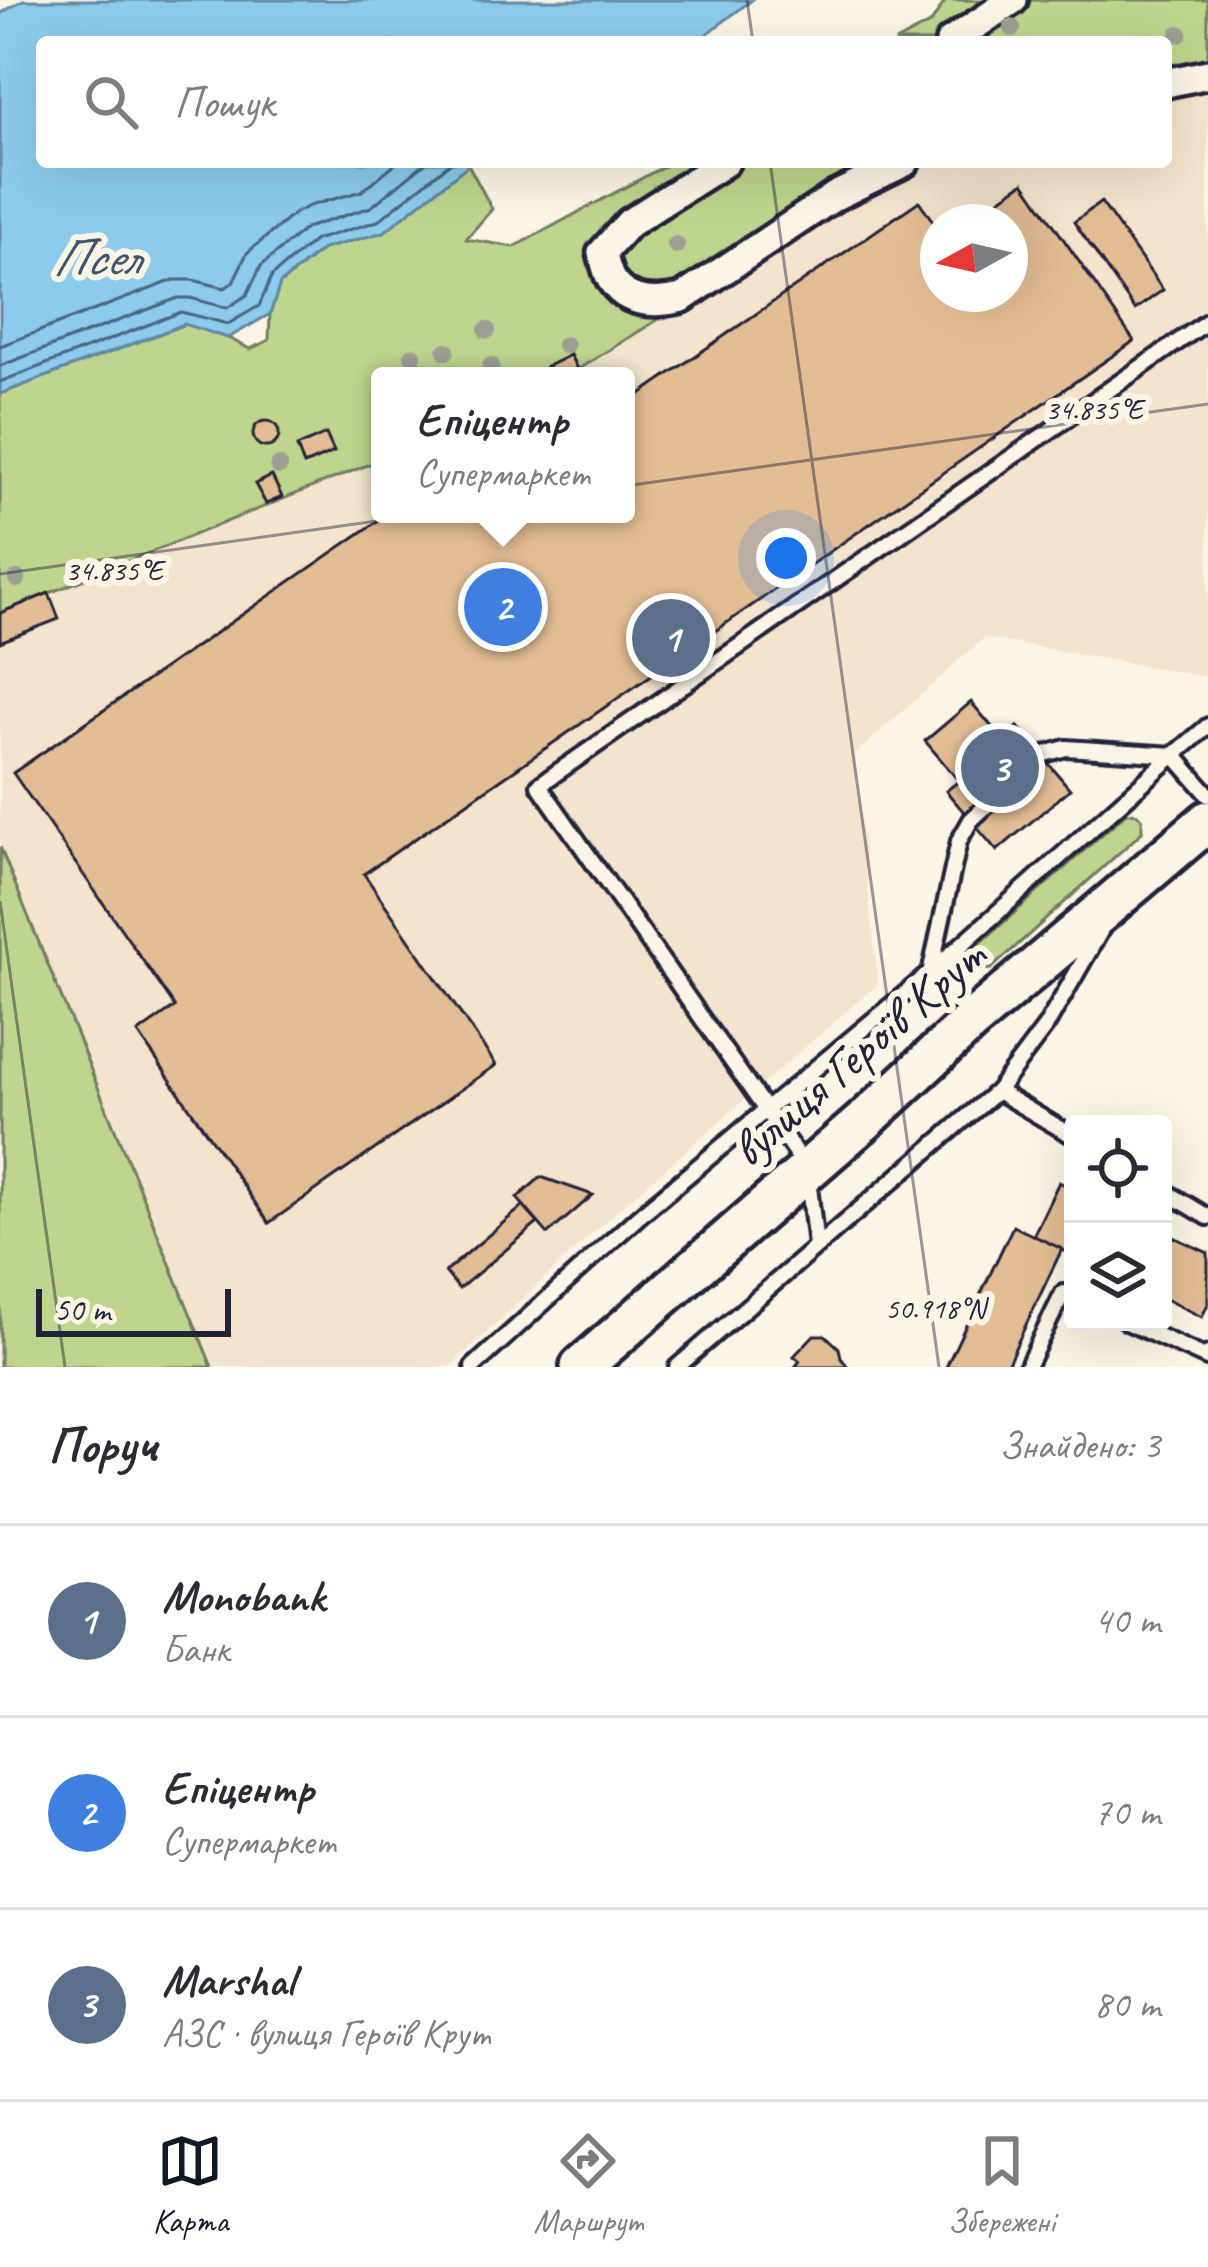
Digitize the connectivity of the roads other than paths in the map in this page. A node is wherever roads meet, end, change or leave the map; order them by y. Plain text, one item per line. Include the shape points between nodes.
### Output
1 (1013, 0) edge
2 (959, 36) edge
3 (1208, 74) edge
4 (1172, 82) edge
5 (716, 168) edge
6 (893, 168) edge
7 (1208, 321) edge
8 (1208, 726) edge
9 (1174, 755) junction
10 (1208, 794) edge
11 (1208, 820) edge
12 (1120, 896) junction
13 (931, 972) junction
14 (973, 1020) junction
15 (997, 1091) junction
16 (765, 1110) junction
17 (1064, 1131) edge
18 (807, 1169) junction
19 (1172, 1195) edge
20 (1208, 1217) edge
21 (817, 1246) junction
22 (1064, 1294) edge
23 (1148, 1331) edge
24 (1208, 1357) edge
25 (473, 1367) edge
26 (581, 1367) edge
27 (677, 1367) edge
28 (1027, 1367) edge

1 - 2 street
3 - 4 street
5 - 6 street via 629,224 602,253 611,280 632,299 682,298 835,196
7 - 16 lane via 539,785
8 - 9 lane
9 - 10 lane
9 - 13 lane
9 - 13 lane via 1066,748 1041,755 970,820 959,841
11 - 12 main road, вулиця Героїв Крут
12 - 14 main road, вулиця Героїв Крут
12 - 15 lane via 1046,1026
13 - 14 lane
13 - 16 lane
14 - 18 main road, вулиця Героїв Крут
15 - 17 lane
15 - 21 lane
16 - 18 lane
16 - 25 lane
18 - 21 lane
18 - 26 main road, вулиця Героїв Крут
19 - 20 lane
21 - 27 lane
22 - 28 lane
23 - 24 lane

